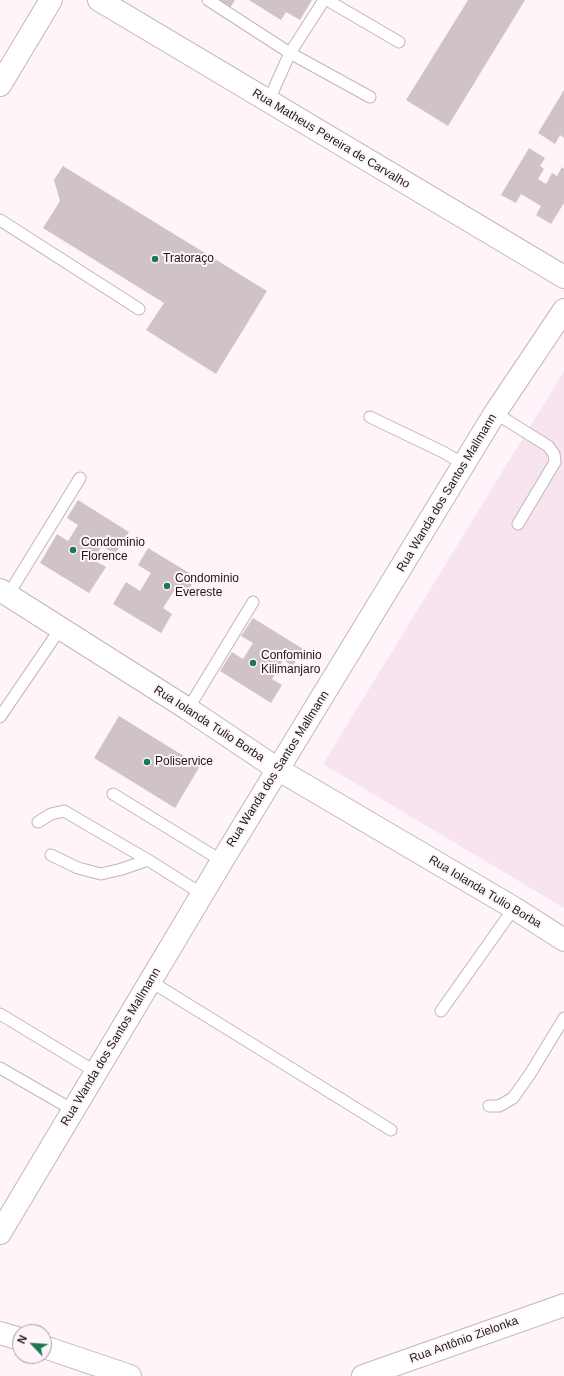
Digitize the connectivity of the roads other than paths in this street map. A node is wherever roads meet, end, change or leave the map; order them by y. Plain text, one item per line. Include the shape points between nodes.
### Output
1 (52, 0) edge
2 (99, 0) edge
3 (208, 0) edge
4 (326, 0) edge
5 (399, 42) dead end
6 (290, 53) junction
7 (0, 85) edge
8 (370, 97) dead end
9 (268, 102) junction
10 (0, 220) edge
11 (564, 278) edge
12 (139, 309) dead end
13 (564, 310) edge
14 (495, 413) junction
15 (370, 417) dead end
16 (465, 465) junction
17 (80, 478) dead end
18 (518, 524) dead end
19 (4, 593) edge
20 (253, 602) dead end
21 (60, 629) junction
22 (188, 709) junction
23 (0, 717) edge
24 (279, 770) junction
25 (113, 794) dead end
26 (38, 822) dead end
27 (51, 855) dead end
28 (148, 860) junction
29 (222, 862) junction
30 (202, 894) junction
31 (514, 908) junction
32 (564, 940) edge
33 (150, 981) junction
34 (441, 1011) dead end
35 (0, 1014) edge
36 (564, 1018) edge
37 (0, 1068) edge
38 (96, 1072) junction
39 (489, 1106) dead end
40 (73, 1110) junction
41 (391, 1130) dead end
42 (0, 1233) edge
43 (564, 1305) edge
44 (0, 1333) edge
45 (12, 1337) edge
46 (52, 1350) edge
47 (130, 1376) edge
48 (363, 1376) edge

1 - 7 street
2 - 9 street, Rua Matheus Pereira de Carvalho
3 - 6 lane
4 - 5 lane
4 - 6 lane
6 - 8 lane
6 - 9 lane
9 - 11 street, Rua Matheus Pereira de Carvalho
10 - 12 lane
13 - 14 street, Rua Wanda dos Santos Mallmann
14 - 16 street, Rua Wanda dos Santos Mallmann
14 - 18 lane via 548,446 554,454 555,462
15 - 16 lane
16 - 24 street, Rua Wanda dos Santos Mallmann
17 - 19 lane
19 - 21 street, Rua Iolanda Tulio Borba
20 - 22 lane
21 - 22 street, Rua Iolanda Tulio Borba
21 - 23 lane
22 - 24 street, Rua Iolanda Tulio Borba
24 - 29 street, Rua Wanda dos Santos Mallmann
24 - 31 street, Rua Iolanda Tulio Borba
25 - 29 lane
26 - 28 lane via 51,814 64,811
27 - 28 lane via 78,868 101,874
28 - 30 lane
29 - 30 street, Rua Wanda dos Santos Mallmann
30 - 33 street, Rua Wanda dos Santos Mallmann
31 - 32 street, Rua Iolanda Tulio Borba
31 - 34 lane
33 - 38 street, Rua Wanda dos Santos Mallmann
33 - 41 lane
35 - 38 lane
36 - 39 lane via 513,1098 499,1106
37 - 40 lane
38 - 40 street, Rua Wanda dos Santos Mallmann
40 - 42 street, Rua Wanda dos Santos Mallmann
43 - 48 street, Rua Antônio Zielonka
44 - 45 street
46 - 47 street

